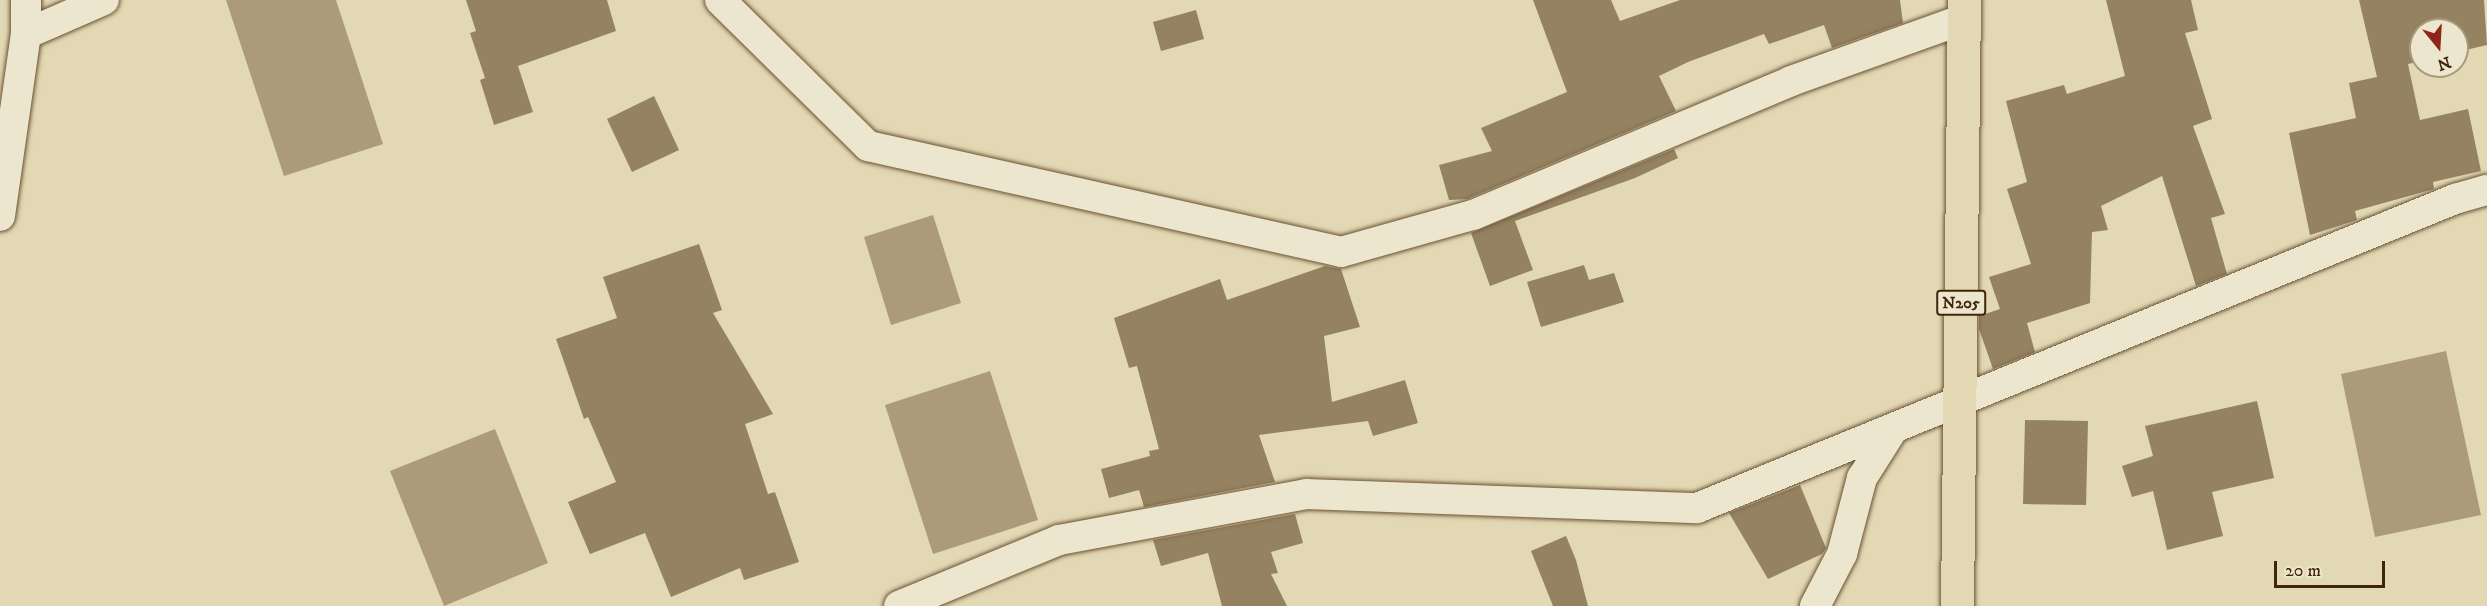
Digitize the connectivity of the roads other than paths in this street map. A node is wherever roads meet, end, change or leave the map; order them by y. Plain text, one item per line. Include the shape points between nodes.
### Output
1 (26, 0) edge
2 (104, 0) edge
3 (720, 0) edge
4 (1964, 10) edge
5 (26, 34) junction
6 (2487, 190) edge
7 (0, 216) edge
8 (1960, 401) junction
9 (1893, 429) junction
10 (900, 606) edge
11 (1815, 606) edge
12 (1957, 606) edge

1 - 5 street
2 - 5 street
3 - 4 street via 868,146 1341,252 1473,215
4 - 8 highway, N205
5 - 7 street
6 - 8 street via 2455,199
8 - 9 street
8 - 12 highway, N205
9 - 10 street via 1697,508 1307,494 1059,540
9 - 11 street via 1862,478 1842,554

